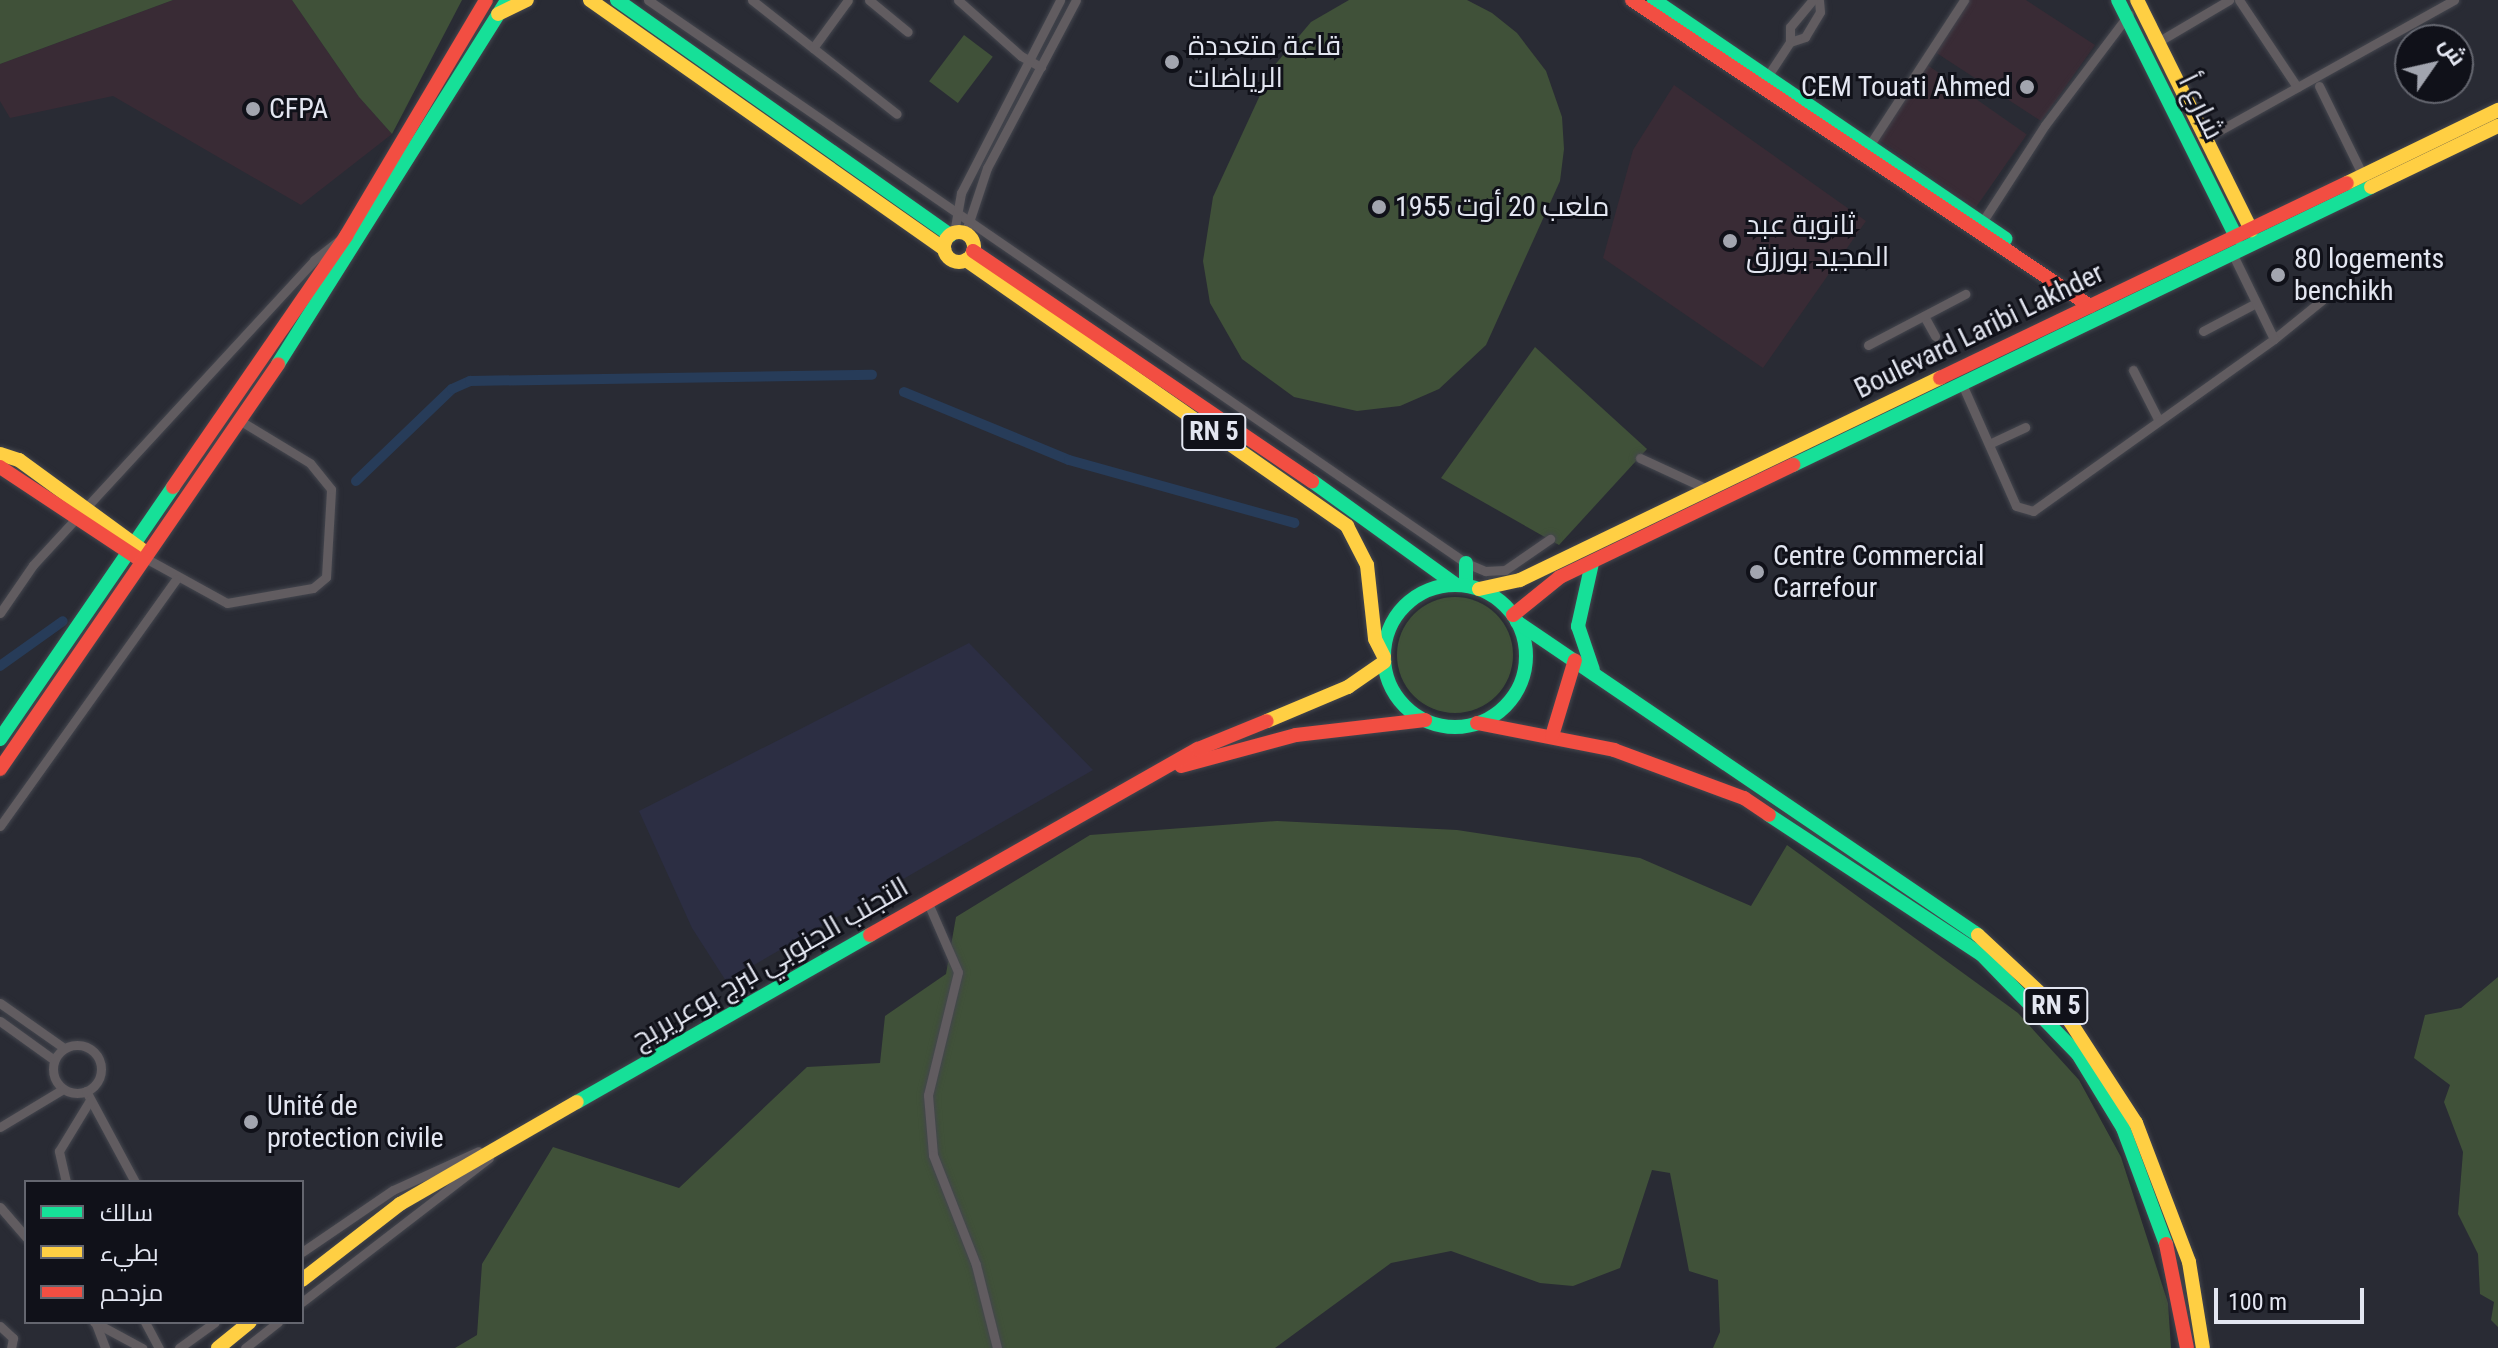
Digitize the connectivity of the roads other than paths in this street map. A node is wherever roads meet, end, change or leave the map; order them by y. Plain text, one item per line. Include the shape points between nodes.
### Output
1 (486, 0) edge
2 (507, 0) edge
3 (527, 0) edge
4 (617, 0) edge
5 (648, 0) edge
6 (752, 0) edge
7 (848, 0) edge
8 (869, 0) edge
9 (958, 0) edge
10 (1060, 0) edge
11 (1076, 0) edge
12 (1632, 0) edge
13 (1654, 0) edge
14 (1813, 0) edge
15 (1819, 0) edge
16 (1964, 0) edge
17 (2118, 0) edge
18 (2137, 0) edge
19 (2229, 0) edge
20 (2239, 0) edge
21 (2426, 0) edge
22 (2454, 0) edge
23 (591, 1) edge
24 (2433, 11) junction
25 (498, 14) junction
26 (2127, 17) junction
27 (908, 32) dead end
28 (1790, 42) junction
29 (2156, 43) junction
30 (813, 48) junction
31 (1027, 59) junction
32 (1041, 67) junction
33 (1764, 82) junction
34 (2319, 86) dead end
35 (2297, 87) junction
36 (2498, 110) edge
37 (897, 114) dead end
38 (2498, 126) edge
39 (2206, 138) junction
40 (1866, 150) junction
41 (2363, 176) junction
42 (956, 213) junction
43 (1979, 226) junction
44 (2251, 230) junction
45 (957, 234) junction
46 (346, 236) junction
47 (2236, 237) junction
48 (2250, 247) junction
49 (2233, 255) junction
50 (969, 256) junction
51 (1965, 294) dead end
52 (2322, 300) dead end
53 (2256, 303) junction
54 (2098, 308) junction
55 (1924, 316) junction
56 (2203, 331) dead end
57 (1935, 336) dead end
58 (2274, 339) junction
59 (1868, 345) dead end
60 (2133, 370) dead end
61 (1962, 384) junction
62 (239, 420) junction
63 (2159, 421) junction
64 (2025, 427) dead end
65 (1989, 444) junction
66 (0, 454) edge
67 (1640, 458) dead end
68 (0, 467) edge
69 (1710, 496) junction
70 (83, 513) junction
71 (1550, 539) dead end
72 (134, 549) junction
73 (147, 559) junction
74 (1466, 563) junction
75 (1592, 563) junction
76 (176, 579) junction
77 (1467, 586) junction
78 (0, 613) edge
79 (1515, 618) junction
80 (1384, 660) junction
81 (1575, 660) junction
82 (1594, 672) junction
83 (1425, 720) junction
84 (1477, 723) junction
85 (1552, 736) junction
86 (0, 739) edge
87 (1168, 768) junction
88 (0, 769) edge
89 (0, 826) edge
90 (928, 903) junction
91 (0, 1003) edge
92 (0, 1021) edge
93 (64, 1048) junction
94 (54, 1060) junction
95 (63, 1089) junction
96 (88, 1096) junction
97 (0, 1127) edge
98 (505, 1143) junction
99 (66, 1180) edge
100 (134, 1180) edge
101 (0, 1207) edge
102 (24, 1235) edge
103 (304, 1251) edge
104 (304, 1278) edge
105 (304, 1300) edge
106 (95, 1324) edge
107 (97, 1324) edge
108 (146, 1324) edge
109 (210, 1324) edge
110 (248, 1324) edge
111 (275, 1324) edge
112 (0, 1326) edge
113 (11, 1348) edge
114 (105, 1348) edge
115 (142, 1348) edge
116 (159, 1348) edge
117 (179, 1348) edge
118 (218, 1348) edge
119 (245, 1348) edge
120 (997, 1348) edge
121 (2187, 1348) edge
122 (2203, 1348) edge

1 - 46 main road
2 - 25 main road
3 - 25 main road
4 - 45 main road, RN 5
5 - 42 street
6 - 30 street
7 - 30 street
8 - 27 street
9 - 31 street
10 - 31 street
11 - 32 street
12 - 33 main road
13 - 33 main road
14 - 28 street via 1790,27
15 - 28 street via 1820,12 1805,37
16 - 40 street
17 - 26 main road, شارع أ
18 - 26 street
18 - 29 main road, شارع أ
19 - 29 street
20 - 35 street
21 - 24 street
22 - 24 street
23 - 45 main road, RN 5
24 - 35 street
25 - 62 main road via 366,231
26 - 43 street via 2045,125
26 - 47 main road, شارع أ
28 - 33 street
29 - 39 main road, شارع أ
30 - 37 street
31 - 32 street
31 - 42 street
32 - 45 street
33 - 40 main road
34 - 41 street
35 - 39 street
36 - 41 main road, Boulevard Laribi Lakhder
38 - 48 main road, Boulevard Laribi Lakhder
39 - 44 main road, شارع أ
40 - 43 main road
41 - 44 main road, Boulevard Laribi Lakhder
42 - 45 street
42 - 45 street
43 - 54 main road
44 - 47 main road, Boulevard Laribi Lakhder
44 - 48 main road
45 - 50 main road, RN 5
45 - 50 main road, RN 5 via 951,260
45 - 74 street
46 - 70 street via 314,260
46 - 72 main road
47 - 48 main road
47 - 54 main road, Boulevard Laribi Lakhder
48 - 49 main road, Boulevard Laribi Lakhder
49 - 53 street
49 - 54 main road, Boulevard Laribi Lakhder
50 - 77 main road, RN 5
50 - 80 main road, RN 5 via 1347,526 1367,565 1375,639
51 - 55 street
52 - 58 street
53 - 56 street
53 - 58 street
54 - 61 main road, Boulevard Laribi Lakhder
54 - 69 main road, Boulevard Laribi Lakhder
55 - 57 street
55 - 59 street
58 - 63 street
60 - 63 street
61 - 65 street
61 - 69 main road, Boulevard Laribi Lakhder
62 - 73 main road
62 - 76 street via 310,463 331,489 326,577 313,588 227,603
63 - 65 street via 2033,511 2016,506
64 - 65 street
66 - 70 main road via 19,460
67 - 69 street
68 - 70 main road
69 - 75 main road, Boulevard Laribi Lakhder
69 - 77 main road, Boulevard Laribi Lakhder via 1515,582
70 - 72 main road
70 - 78 street via 25,574
71 - 74 street via 1505,570 1485,571
72 - 73 main road
72 - 86 main road
73 - 76 street
73 - 88 main road
74 - 77 main road
75 - 79 main road, Boulevard Laribi Lakhder via 1544,586
75 - 82 main road via 1578,626
76 - 89 street
77 - 79 main road
77 - 80 main road via 1429,589 1407,603 1388,631
79 - 81 main road, RN 5
79 - 84 main road via 1525,645 1522,678 1505,706
80 - 83 main road via 1400,700
80 - 87 main road, التجنب الجنوبي لبرج بوعريريج via 1348,687 1198,749
81 - 82 main road, RN 5
81 - 85 main road
82 - 122 main road, RN 5 via 1986,941 2069,1020 2136,1123 2167,1195 2189,1262
83 - 84 main road via 1450,726
83 - 87 main road, التجنب الجنوبي لبرج بوعريريج via 1296,735
84 - 85 main road, RN 5
85 - 121 main road, RN 5 via 1657,763 1744,798 1981,954 2078,1054 2148,1181 2177,1278
87 - 90 main road, التجنب الجنوبي لبرج بوعريريج
90 - 98 main road, التجنب الجنوبي لبرج بوعريريج
90 - 120 street via 958,972 928,1095 933,1155 976,1265
91 - 93 street
92 - 94 street
93 - 94 street
93 - 96 street via 87,1047 98,1058 98,1081
94 - 95 street via 54,1076
95 - 96 street
95 - 97 street
96 - 99 street via 59,1151
96 - 100 street
98 - 103 street via 458,1157 393,1190
98 - 104 main road, التجنب الجنوبي لبرج بوعريريج via 400,1204
98 - 105 street via 470,1176
101 - 102 street
106 - 114 street
107 - 115 street
108 - 116 street
109 - 117 street
110 - 118 main road
111 - 119 street
112 - 113 street via 13,1338

